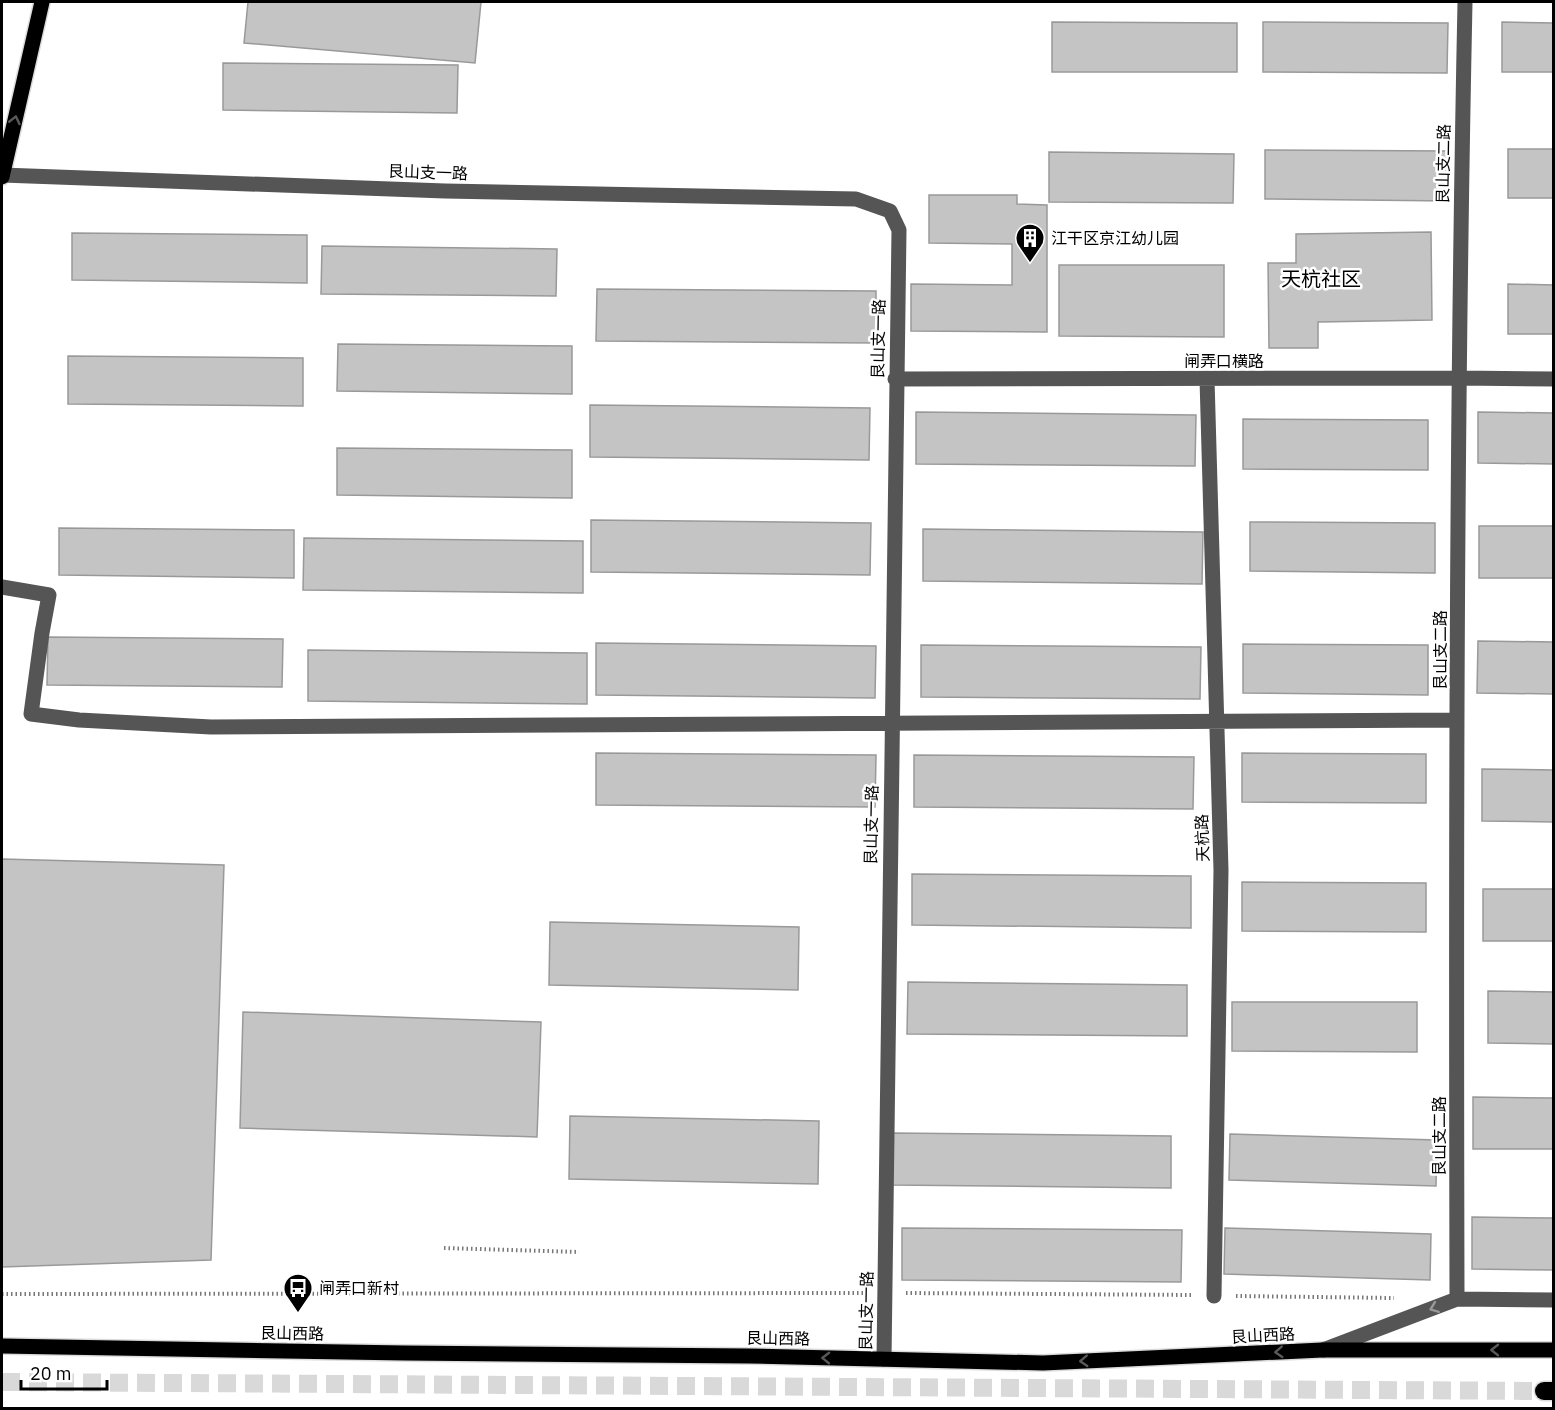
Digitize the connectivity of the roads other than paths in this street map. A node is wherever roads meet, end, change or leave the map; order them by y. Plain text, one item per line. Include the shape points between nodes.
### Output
1 (42, 2) edge
2 (1465, 2) edge
3 (2, 176) edge
4 (1459, 378) junction
5 (896, 379) junction
6 (1207, 379) junction
7 (1554, 380) edge
8 (2, 587) edge
9 (1457, 720) junction
10 (1216, 722) junction
11 (891, 723) junction
12 (1214, 1296) road end
13 (1457, 1299) junction
14 (1554, 1300) edge
15 (2, 1346) edge
16 (1322, 1350) junction
17 (1554, 1350) edge
18 (884, 1359) junction

3 -> 1 main road
2 - 4 street, 艮山支二路
3 - 5 street, 艮山支一路 via 445,191 856,199 890,211 899,230
4 - 6 street, 闸弄口横路
4 - 7 street, 闸弄口横路
4 - 9 street, 艮山支二路
5 - 6 street, 闸弄口横路
5 - 11 street, 艮山支一路
6 - 10 street, 天杭路
8 - 11 street via 49,595 31,714 211,727
9 - 10 street
9 - 13 street, 艮山支二路
10 - 11 street
10 - 12 street, 天杭路 via 1221,870
11 - 18 street, 艮山支一路
13 - 14 street
13 -> 16 street
18 -> 15 main road, 艮山西路
17 -> 16 main road, 艮山西路
16 -> 18 main road, 艮山西路 via 1043,1363

